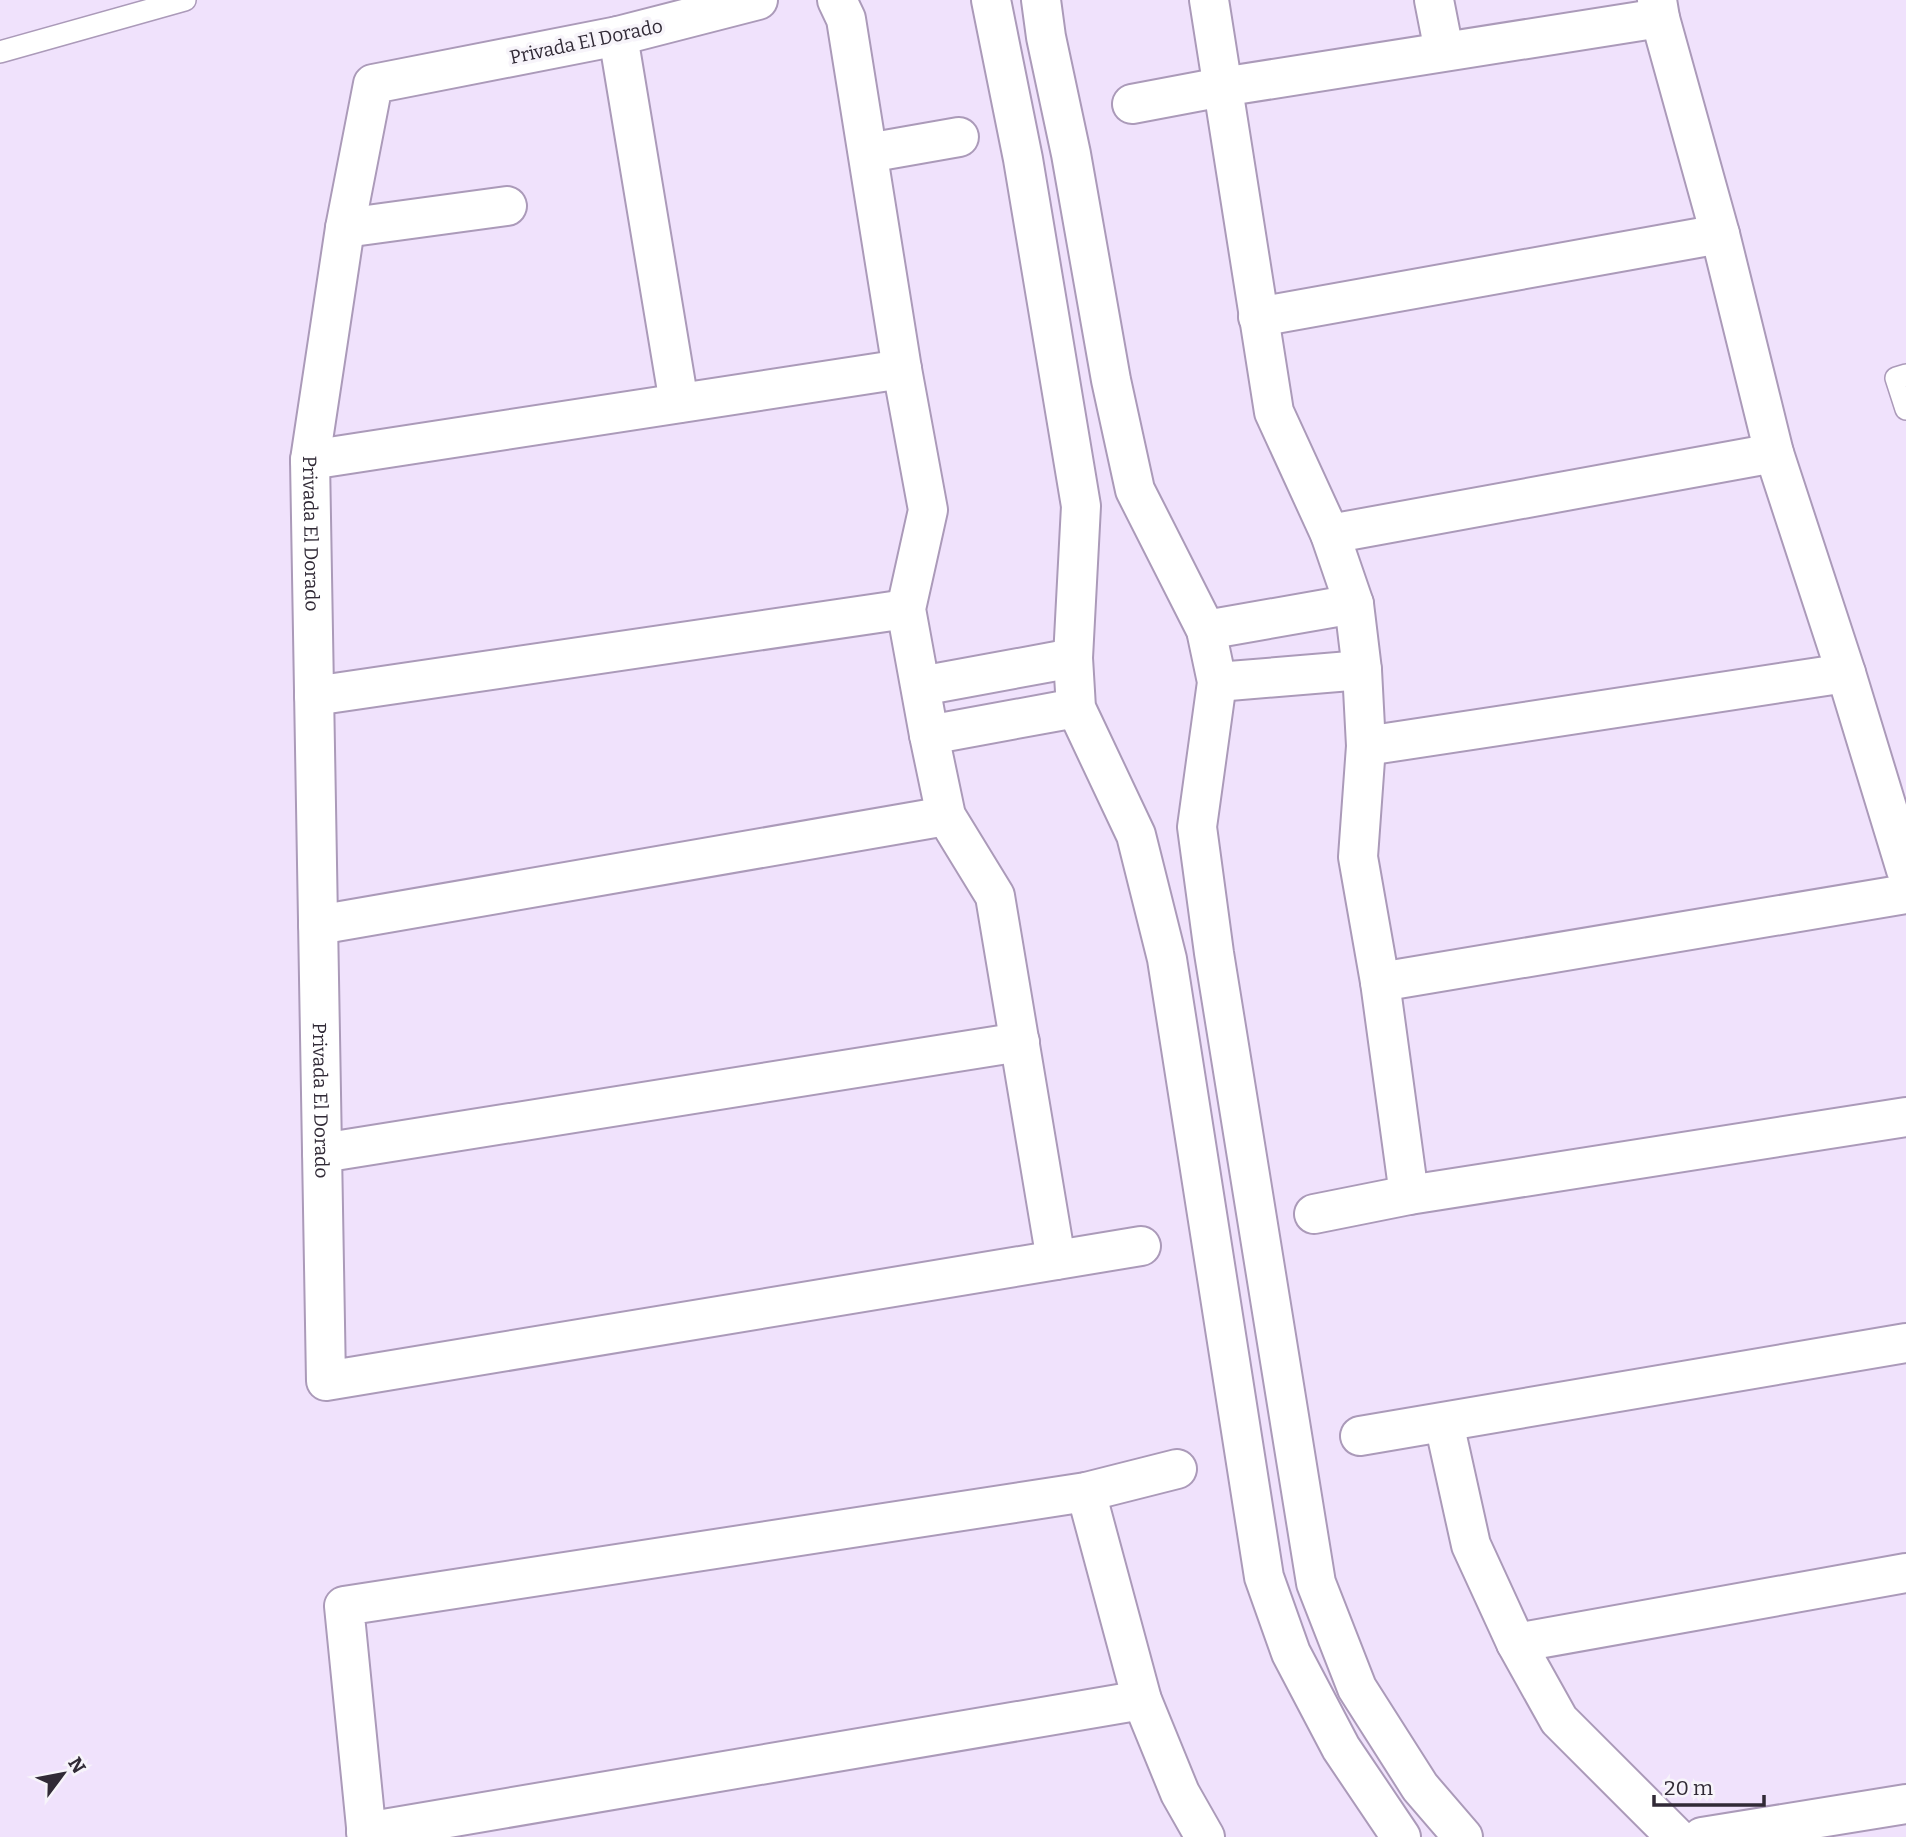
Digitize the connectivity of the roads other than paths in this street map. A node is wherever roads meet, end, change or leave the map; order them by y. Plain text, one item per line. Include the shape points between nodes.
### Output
1 (185, 0) edge
2 (758, 0) edge
3 (837, 0) edge
4 (991, 0) edge
5 (1041, 0) edge
6 (1209, 0) edge
7 (1434, 0) edge
8 (1658, 9) edge
9 (618, 36) junction
10 (1444, 51) junction
11 (0, 52) edge
12 (1222, 86) junction
13 (1132, 104) dead end
14 (959, 137) dead end
15 (868, 153) junction
16 (1071, 154) junction
17 (1023, 159) junction
18 (506, 206) dead end
19 (345, 228) junction
20 (1720, 234) junction
21 (1258, 317) junction
22 (902, 369) junction
23 (1906, 375) edge
24 (1111, 380) junction
25 (1060, 387) junction
26 (679, 403) junction
27 (1906, 409) edge
28 (1774, 453) junction
29 (310, 460) junction
30 (1330, 534) junction
31 (1354, 604) junction
32 (906, 609) junction
33 (1206, 630) junction
34 (1073, 658) junction
35 (1362, 670) junction
36 (1846, 673) junction
37 (1217, 682) junction
38 (920, 686) junction
39 (314, 696) junction
40 (1076, 708) junction
41 (929, 735) junction
42 (1366, 746) junction
43 (946, 816) junction
44 (1906, 870) edge
45 (1906, 894) edge
46 (318, 925) junction
47 (1214, 953) junction
48 (1167, 959) junction
49 (1380, 982) junction
50 (1020, 1042) junction
51 (1906, 1117) edge
52 (322, 1153) junction
53 (1409, 1195) junction
54 (1314, 1214) dead end
55 (1141, 1247) dead end
56 (1056, 1260) junction
57 (1906, 1343) edge
58 (1444, 1423) junction
59 (1360, 1436) dead end
60 (1177, 1469) dead end
61 (1086, 1492) junction
62 (1906, 1573) edge
63 (1516, 1643) junction
64 (1142, 1700) junction
65 (1906, 1804) edge
66 (367, 1835) edge
67 (1205, 1837) edge
68 (1401, 1837) edge
69 (1463, 1837) edge
70 (1676, 1837) edge
71 (1702, 1837) edge

1 - 11 lane
2 - 9 street, Privada El Dorado
3 - 15 street via 846,19
4 - 17 street
5 - 16 street
6 - 12 street
7 - 10 street
8 - 10 street
8 - 20 street
9 - 19 street, Privada El Dorado via 373,84
9 - 26 street
10 - 12 street
12 - 13 street
12 - 21 street
14 - 15 street
15 - 22 street
16 - 17 street
16 - 24 street
17 - 25 street
18 - 19 street
19 - 29 street, Privada El Dorado
20 - 21 street
20 - 28 street
21 - 30 street via 1274,412
22 - 26 street
22 - 32 street via 928,510
23 - 27 lane via 1896,378
24 - 25 street
24 - 33 street via 1135,490
25 - 34 street via 1081,506
26 - 29 street
28 - 30 street
28 - 36 street
29 - 39 street, Privada El Dorado
30 - 31 street
31 - 33 street
31 - 35 street
32 - 38 street
32 - 39 street
33 - 37 street
34 - 38 street
34 - 40 street
35 - 37 street
35 - 42 street
36 - 42 street
36 - 44 street
37 - 47 street via 1197,827
38 - 41 street
39 - 46 street, Privada El Dorado
40 - 41 street
40 - 48 street via 1136,835
41 - 43 street
42 - 49 street via 1358,857
43 - 46 street
43 - 50 street via 995,896
45 - 49 street
46 - 52 street, Privada El Dorado
47 - 48 street
47 - 69 street via 1316,1583 1357,1688 1420,1787
48 - 68 street via 1264,1577 1291,1653 1328,1724
49 - 53 street
50 - 52 street
50 - 56 street
51 - 53 street
52 - 56 street, Privada El Dorado via 326,1381
53 - 54 street
55 - 56 street
57 - 58 street
58 - 59 street
58 - 63 street via 1471,1545
60 - 61 street
61 - 64 street
61 - 66 street via 344,1606
62 - 63 street
63 - 70 street via 1559,1720
64 - 66 street
64 - 67 street via 1180,1793
65 - 71 street

